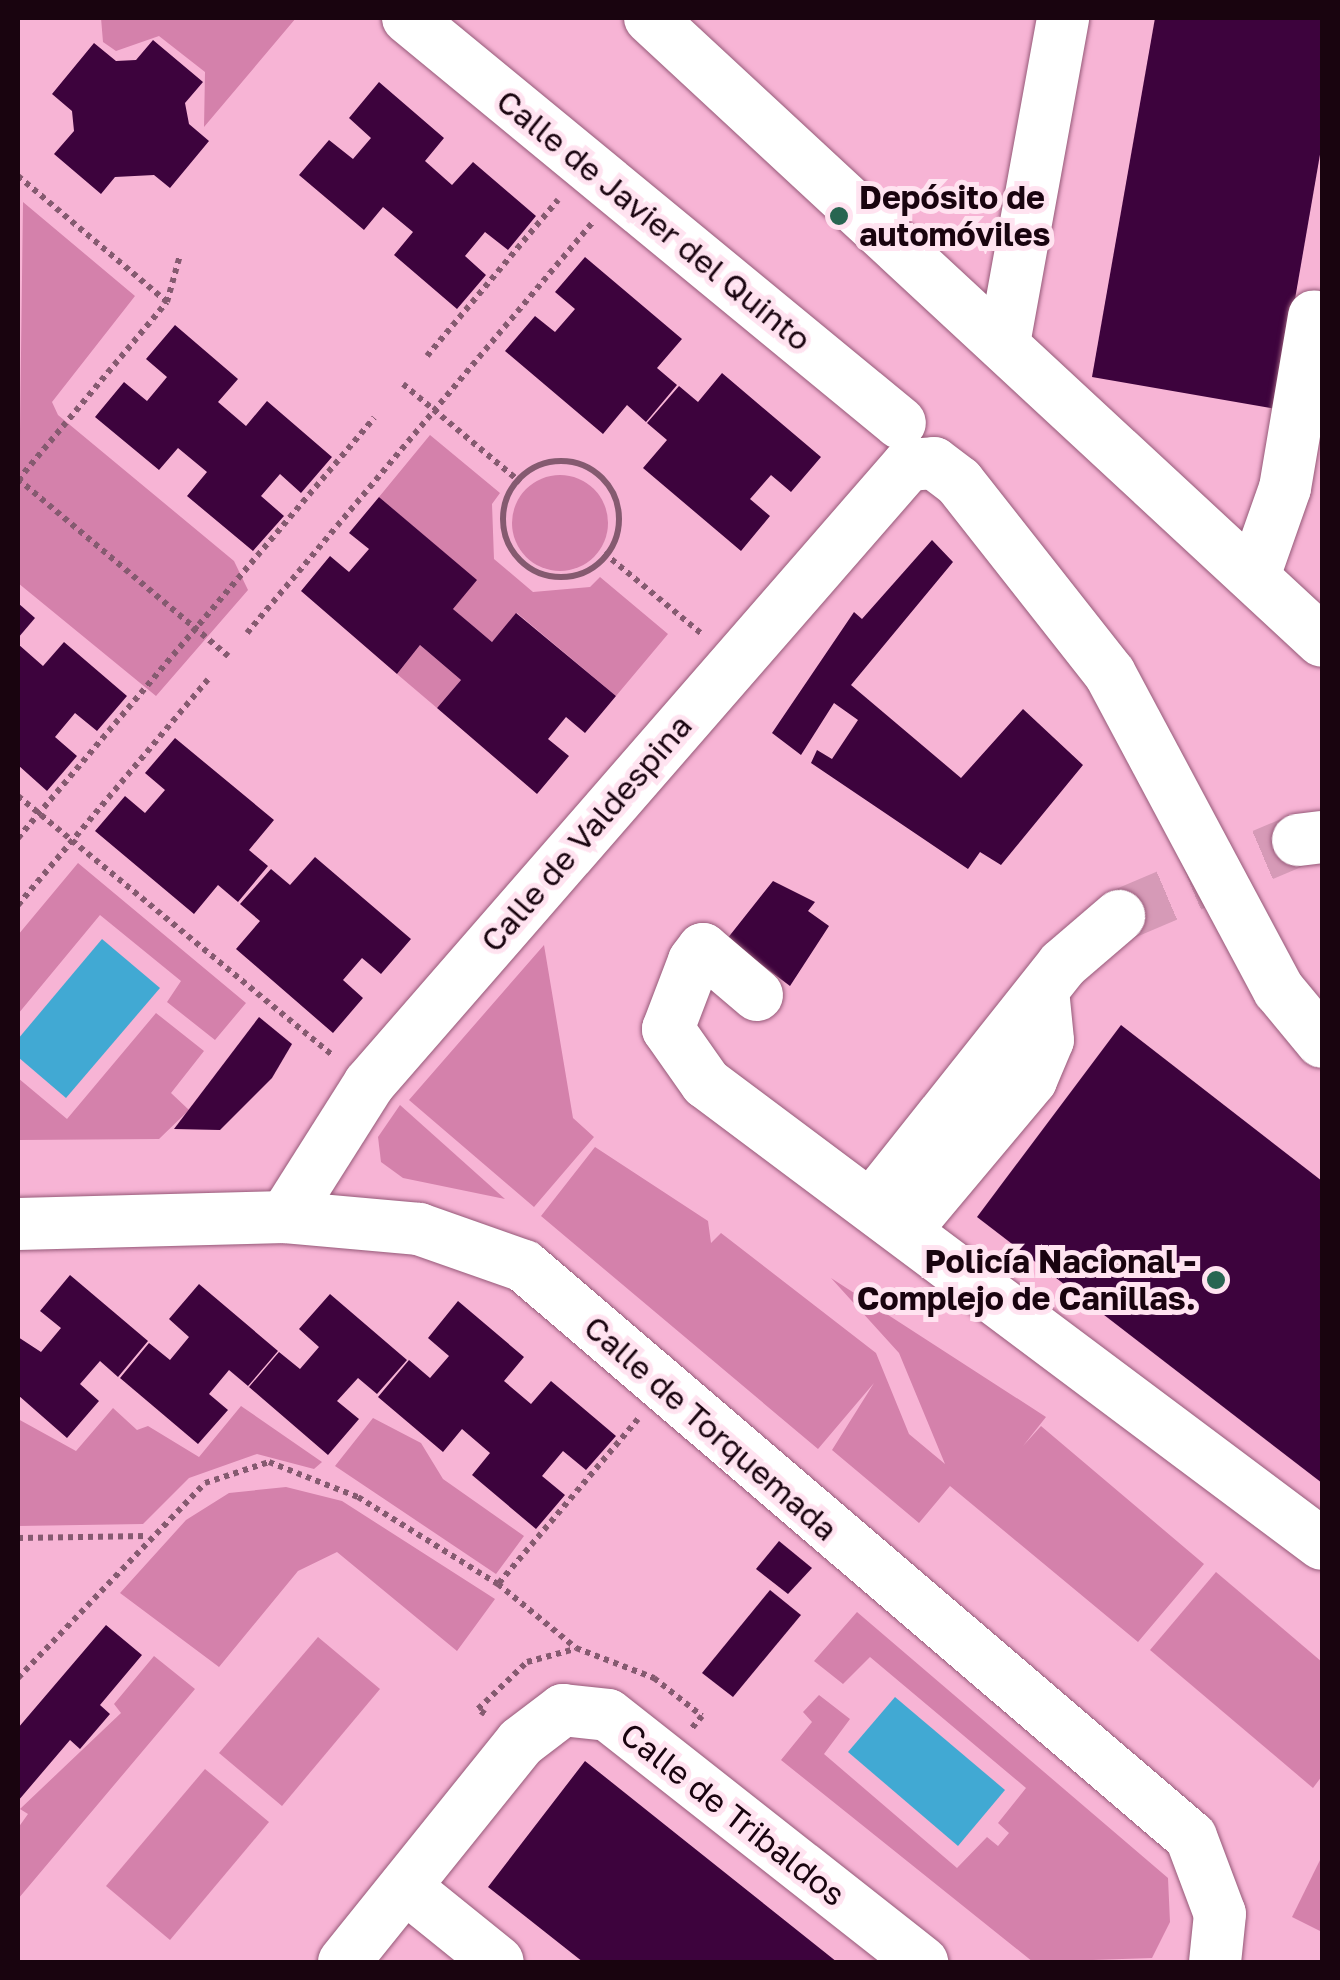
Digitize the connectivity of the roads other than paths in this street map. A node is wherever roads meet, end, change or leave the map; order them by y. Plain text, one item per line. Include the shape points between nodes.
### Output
1 (408, 18) edge
2 (650, 18) edge
3 (1063, 18) edge
4 (1314, 316) dead end
5 (1005, 338) junction
6 (904, 444) junction
7 (1254, 576) junction
8 (1322, 641) edge
9 (1120, 916) tunnel mouth
10 (757, 995) dead end
11 (1322, 1042) edge
12 (890, 1215) junction
13 (285, 1218) junction
14 (18, 1224) edge
15 (1322, 1544) edge
16 (405, 1888) junction
17 (363, 1956) edge
18 (498, 1962) edge
19 (922, 1962) edge
20 (1216, 1962) edge

1 - 6 street, Calle de Javier del Quinto via 603,178
2 - 5 street
3 - 5 street
4 - 7 street via 1285,488
5 - 7 street
6 - 11 street, Calle de Javier del Quinto via 959,482 1110,674 1279,990
6 - 13 street, Calle de Valdespina via 734,661 368,1084
7 - 8 street
9 - 12 street via 1042,990
10 - 12 street via 703,950 668,1028 678,1049 706,1082
12 - 15 street
13 - 14 street, Calle de Torquemada
13 - 20 street, Calle de Torquemada via 419,1229 524,1266 1191,1837 1220,1914
16 - 17 street, Calle de Tribaldos
16 - 18 street
16 - 19 street, Calle de Tribaldos via 521,1742 562,1710 608,1715

